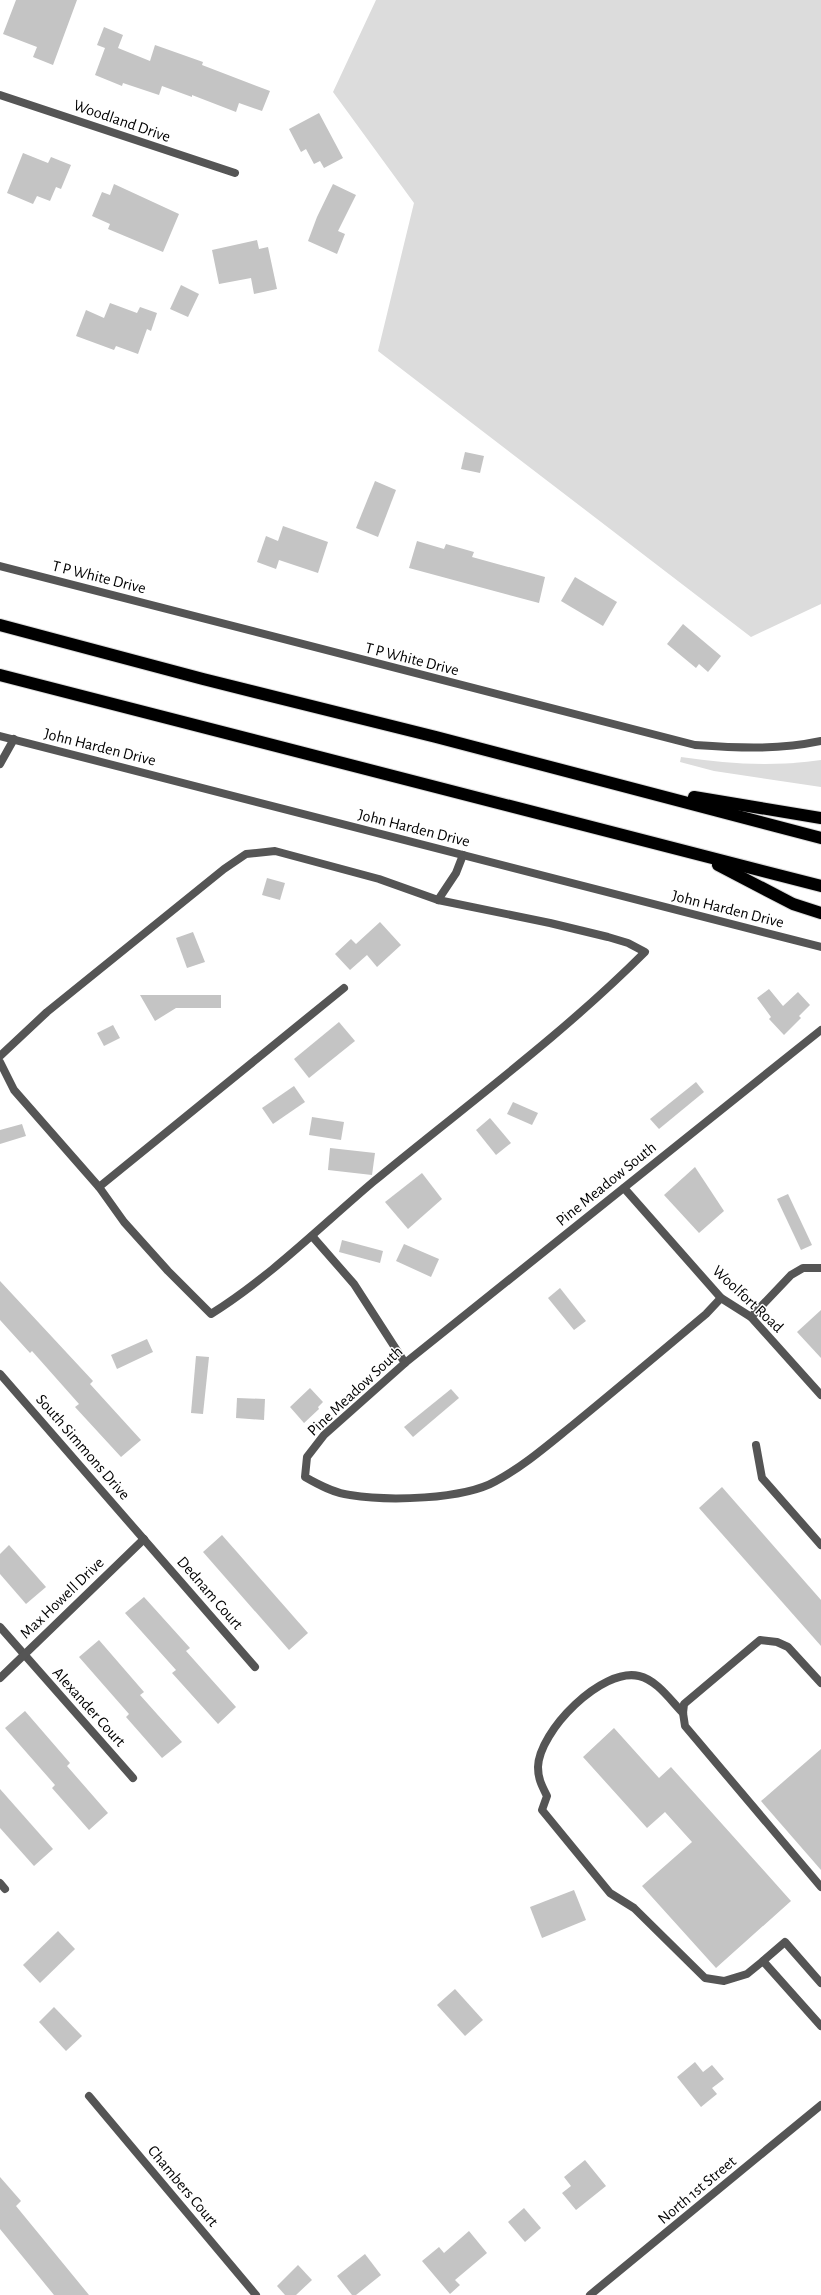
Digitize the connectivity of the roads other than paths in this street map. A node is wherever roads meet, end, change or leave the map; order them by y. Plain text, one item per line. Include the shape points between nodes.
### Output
1 (0, 95) edge
2 (235, 174) dead end
3 (0, 566) edge
4 (0, 625) edge
5 (0, 675) edge
6 (0, 736) edge
7 (14, 739) junction
8 (821, 741) edge
9 (0, 764) edge
10 (626, 786) junction
11 (821, 818) edge
12 (821, 838) edge
13 (463, 855) junction
14 (699, 855) junction
15 (821, 886) edge
16 (438, 900) junction
17 (821, 913) edge
18 (821, 947) edge
19 (344, 988) dead end
20 (821, 1030) edge
21 (0, 1056) edge
22 (0, 1062) edge
23 (99, 1187) junction
24 (624, 1188) junction
25 (312, 1236) junction
26 (821, 1268) edge
27 (721, 1298) junction
28 (752, 1317) junction
29 (404, 1363) junction
30 (0, 1374) edge
31 (821, 1396) edge
32 (756, 1445) dead end
33 (144, 1539) junction
34 (821, 1545) edge
35 (0, 1627) edge
36 (23, 1654) junction
37 (255, 1667) dead end
38 (0, 1678) edge
39 (821, 1683) edge
40 (683, 1713) junction
41 (133, 1778) dead end
42 (821, 1887) edge
43 (763, 1961) junction
44 (821, 1983) edge
45 (821, 2026) edge
46 (89, 2096) dead end
47 (821, 2105) edge
48 (256, 2295) edge
49 (590, 2295) edge

1 - 2 street, Woodland Drive
3 - 8 street, T P White Drive via 695,745 775,748
4 - 10 highway
5 - 14 highway
6 - 7 street, John Harden Drive
7 - 9 street
7 - 13 street, John Harden Drive
10 - 11 highway
10 - 12 highway
13 - 16 street via 456,873
13 - 18 street, John Harden Drive
14 - 15 highway
14 - 17 highway via 793,904
16 - 21 street via 379,879 275,851 246,854 47,1012
16 - 25 street via 601,935 628,943 645,952 614,983 545,1043 373,1182
19 - 23 street
20 - 24 street, Pine Meadow South
22 - 23 street via 14,1090
23 - 25 street via 129,1228 211,1314 229,1303
24 - 27 street, Woolfort Road
24 - 29 street, Pine Meadow South
25 - 29 street via 354,1284
26 - 28 street via 803,1268 791,1275
27 - 28 street, Woolfort Road
27 - 29 street, Pine Meadow South via 706,1314 592,1410 495,1482 472,1490 433,1496 386,1498 349,1495 305,1478 307,1457 324,1435
28 - 31 street, Woolfort Road
30 - 33 street, South Simmons Drive
32 - 34 street via 762,1478
33 - 36 street, Max Howell Drive
33 - 37 street, Dednam Court
35 - 36 street, Alexander Court
36 - 38 street, Max Howell Drive
36 - 41 street, Alexander Court
39 - 40 street via 788,1647 777,1642 760,1640 684,1704
40 - 42 street via 685,1726
40 - 43 street via 650,1680 639,1675 623,1676 608,1682 585,1697 558,1723 546,1740 538,1766 539,1782 547,1796 542,1810 610,1893 634,1908 705,1978 724,1981 747,1974
43 - 44 street via 785,1942
43 - 45 street
46 - 48 street, Chambers Court
47 - 49 street, North 1st Street

